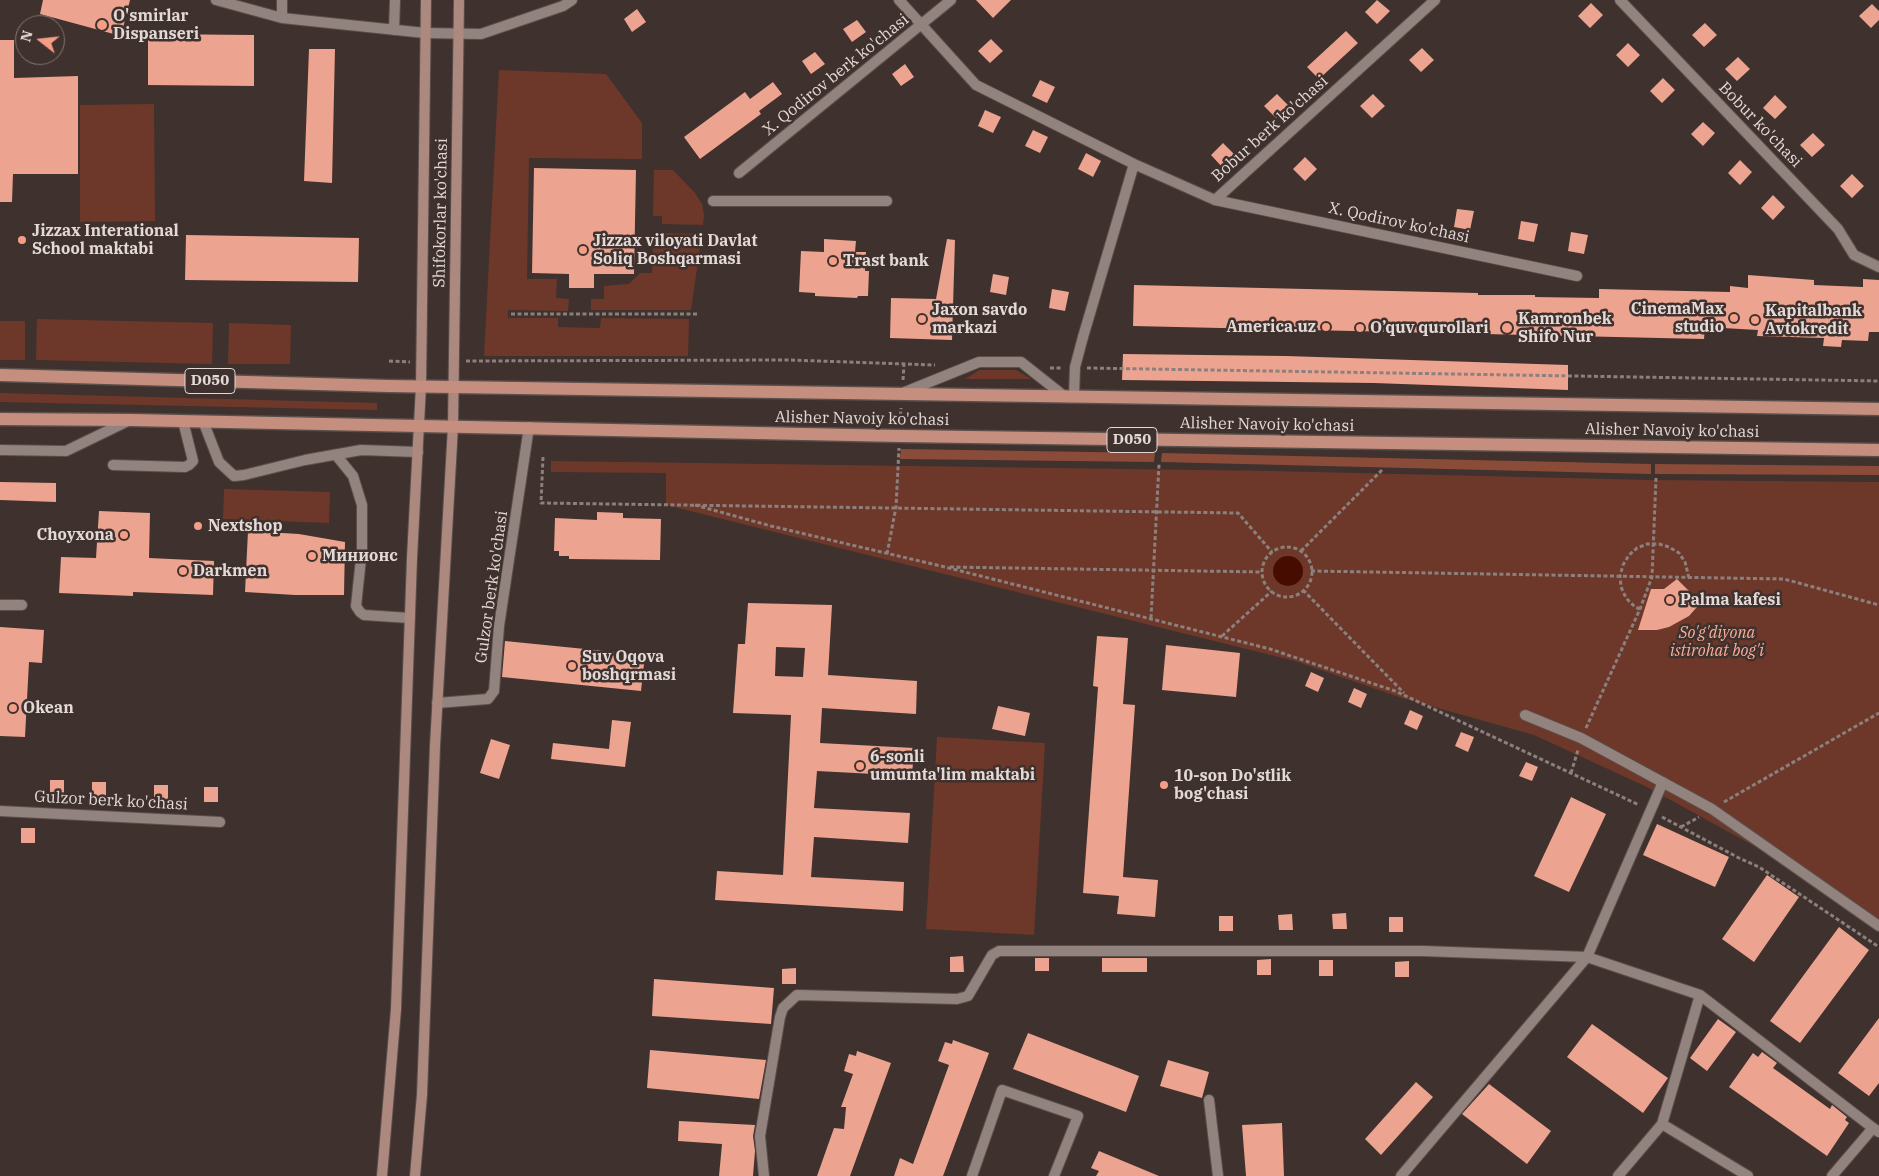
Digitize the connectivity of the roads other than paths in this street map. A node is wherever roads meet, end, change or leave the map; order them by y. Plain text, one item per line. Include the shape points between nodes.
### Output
1 (216, 0) edge
2 (282, 0) edge
3 (395, 0) edge
4 (426, 0) edge
5 (459, 0) edge
6 (572, 0) edge
7 (899, 0) edge
8 (951, 0) edge
9 (1435, 0) edge
10 (1620, 0) edge
11 (282, 18) junction
12 (921, 24) junction
13 (394, 30) junction
14 (425, 33) junction
15 (458, 33) junction
16 (1134, 164) junction
17 (740, 173) dead end
18 (1215, 200) junction
19 (714, 201) dead end
20 (887, 201) dead end
21 (1879, 267) edge
22 (1576, 276) dead end
23 (0, 375) edge
24 (421, 386) junction
25 (454, 386) junction
26 (902, 394) junction
27 (1069, 396) junction
28 (1879, 409) edge
29 (0, 419) edge
30 (131, 420) junction
31 (183, 421) junction
32 (203, 421) junction
33 (419, 426) junction
34 (453, 426) junction
35 (529, 427) junction
36 (0, 450) edge
37 (1879, 450) edge
38 (418, 452) junction
39 (336, 455) junction
40 (113, 465) dead end
41 (0, 606) edge
42 (22, 606) dead end
43 (410, 618) junction
44 (438, 703) junction
45 (1525, 715) dead end
46 (1663, 782) junction
47 (0, 811) edge
48 (220, 822) dead end
49 (1879, 926) edge
50 (1587, 957) junction
51 (1700, 995) junction
52 (1209, 1100) dead end
53 (1662, 1124) junction
54 (1876, 1130) edge
55 (382, 1176) edge
56 (415, 1176) edge
57 (764, 1176) edge
58 (972, 1176) edge
59 (1054, 1176) edge
60 (1218, 1176) edge
61 (1401, 1176) edge
62 (1618, 1176) edge
63 (1748, 1176) edge
64 (1832, 1176) edge

1 - 11 street
2 - 11 street
3 - 13 street
4 - 14 main road, Shifokorlar ko'chasi
5 - 15 main road, Shifokorlar ko'chasi
6 - 15 street via 481,34
7 - 12 street, Bobur berk ko'chasi
8 - 12 street, X. Qodirov berk ko'chasi
9 - 18 street, Bobur berk ko'chasi
10 - 21 street, Bobur ko'chasi via 1838,229 1854,255
11 - 13 street
12 - 16 street, Bobur berk ko'chasi via 976,85
12 - 17 street, X. Qodirov berk ko'chasi
13 - 14 street
14 - 15 street
14 - 24 main road, Shifokorlar ko'chasi
15 - 25 main road, Shifokorlar ko'chasi
16 - 18 street, Bobur berk ko'chasi
16 - 27 street
18 - 22 street, X. Qodirov ko'chasi
19 - 20 street
23 - 24 main road, D050
24 - 25 main road, Alisher Navoiy ko'chasi / D050
24 - 33 main road, Shifokorlar ko'chasi
25 - 26 main road, Alisher Navoiy ko'chasi / D050
25 - 34 main road, Shifokorlar ko'chasi
26 - 27 main road, Alisher Navoiy ko'chasi / D050
26 - 27 street via 979,362 1020,362
27 - 28 main road, Alisher Navoiy ko'chasi / D050
29 - 30 main road, D050
30 - 31 main road, D050
30 - 36 street via 66,450
31 - 32 main road, D050
31 - 40 street via 192,460 189,465
32 - 33 main road, Alisher Navoiy ko'chasi / D050
32 - 39 street via 219,462 234,476
33 - 34 main road, Alisher Navoiy ko'chasi / D050
33 - 38 main road, Shifokorlar ko'chasi
34 - 35 main road, Alisher Navoiy ko'chasi / D050
34 - 44 main road, Shifokorlar ko'chasi
35 - 37 main road, Alisher Navoiy ko'chasi / D050 via 900,436
35 - 44 street, Gulzor berk ko'chasi via 499,626 494,691 488,699
38 - 39 street via 361,450
38 - 43 main road, Shifokorlar ko'chasi
39 - 43 street via 353,476 362,505 362,549 356,606 364,615
41 - 42 street
43 - 55 main road, Shifokorlar ko'chasi via 396,1009
44 - 56 main road, Shifokorlar ko'chasi via 423,1085
45 - 46 street via 1581,738
46 - 49 street via 1712,809
46 - 50 street
47 - 48 street, Gulzor berk ko'chasi
50 - 51 street
50 - 57 street via 1423,951 999,951 992,955 968,996 957,999 797,995 783,1008 780,1017 760,1136
50 - 61 street
51 - 53 street
51 - 54 street
52 - 60 street
53 - 62 street
53 - 63 street
54 - 64 street
58 - 59 street via 1002,1090 1078,1116

